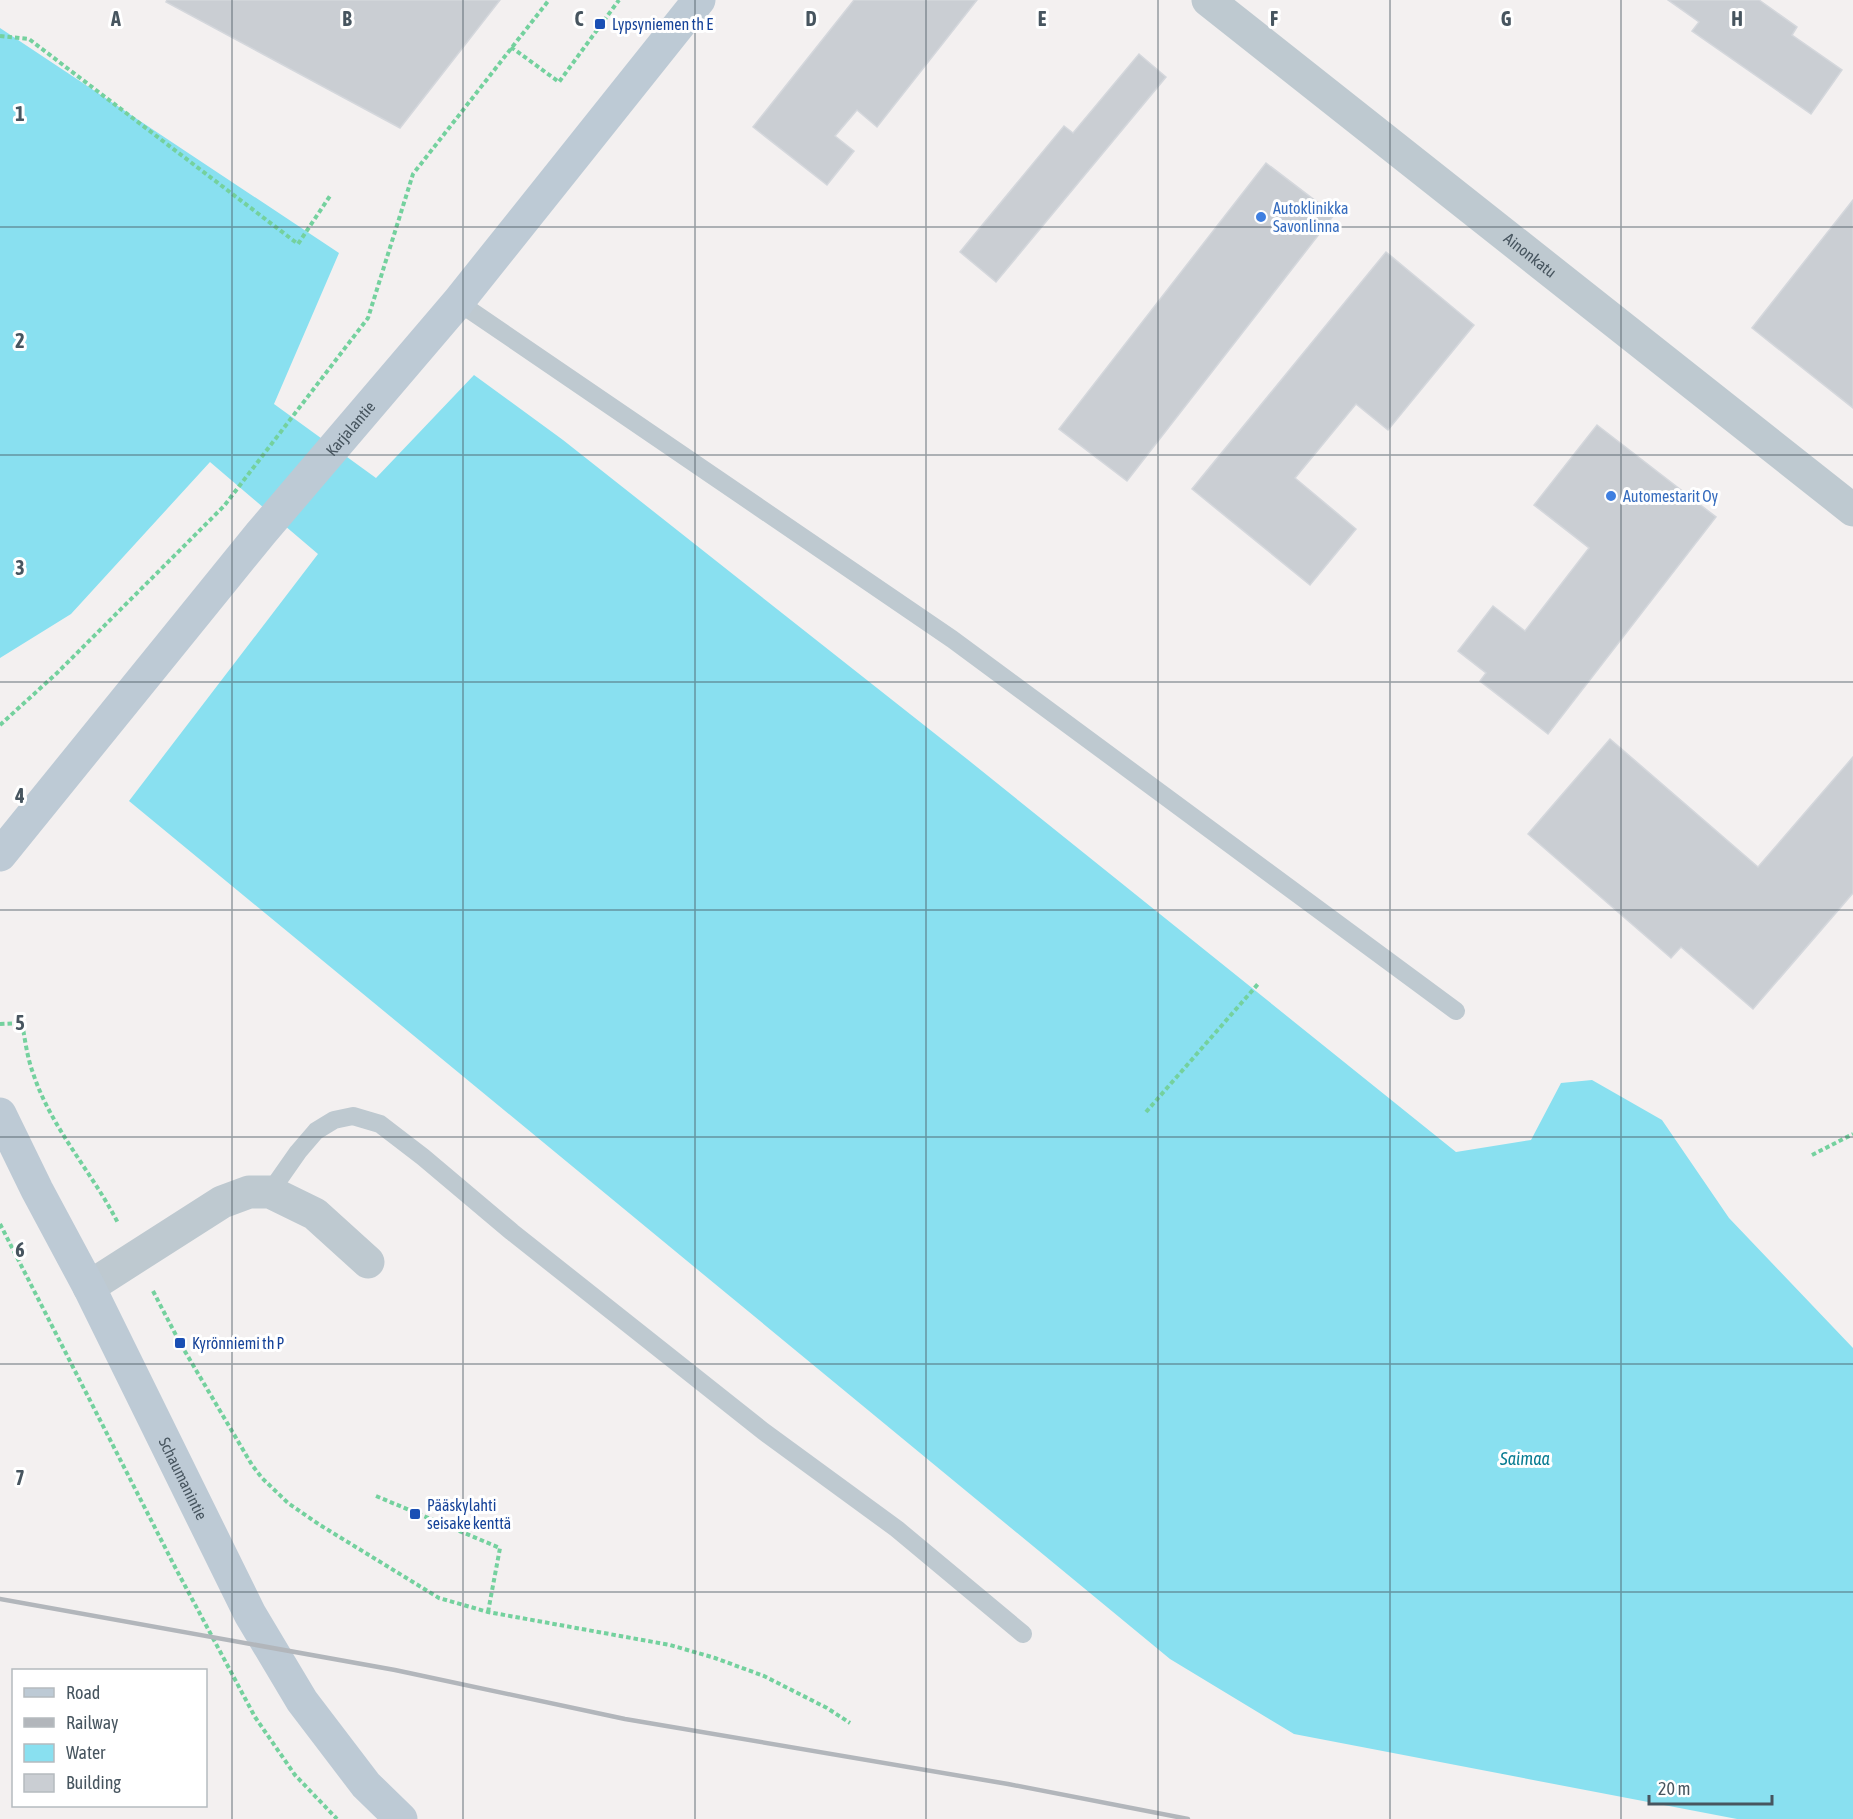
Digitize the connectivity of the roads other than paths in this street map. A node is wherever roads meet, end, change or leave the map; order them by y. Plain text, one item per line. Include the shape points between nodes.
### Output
1 (699, 0) edge
2 (1208, 0) edge
3 (458, 302) junction
4 (1853, 510) edge
5 (0, 855) edge
6 (1456, 1011) dead end
7 (0, 1114) edge
8 (270, 1192) junction
9 (368, 1262) dead end
10 (89, 1287) junction
11 (1023, 1634) dead end
12 (402, 1819) edge

1 - 3 street, Karjalantie
2 - 4 street, Ainonkatu
3 - 5 street, Karjalantie via 261,533
3 - 6 lane via 952,639
7 - 10 street, Schaumanintie
8 - 9 street via 315,1214
8 - 10 street via 249,1192 222,1202
8 - 11 lane via 316,1131 334,1120 352,1116 380,1124 764,1431 897,1530
10 - 12 street, Schaumanintie via 250,1614 302,1701 366,1785

